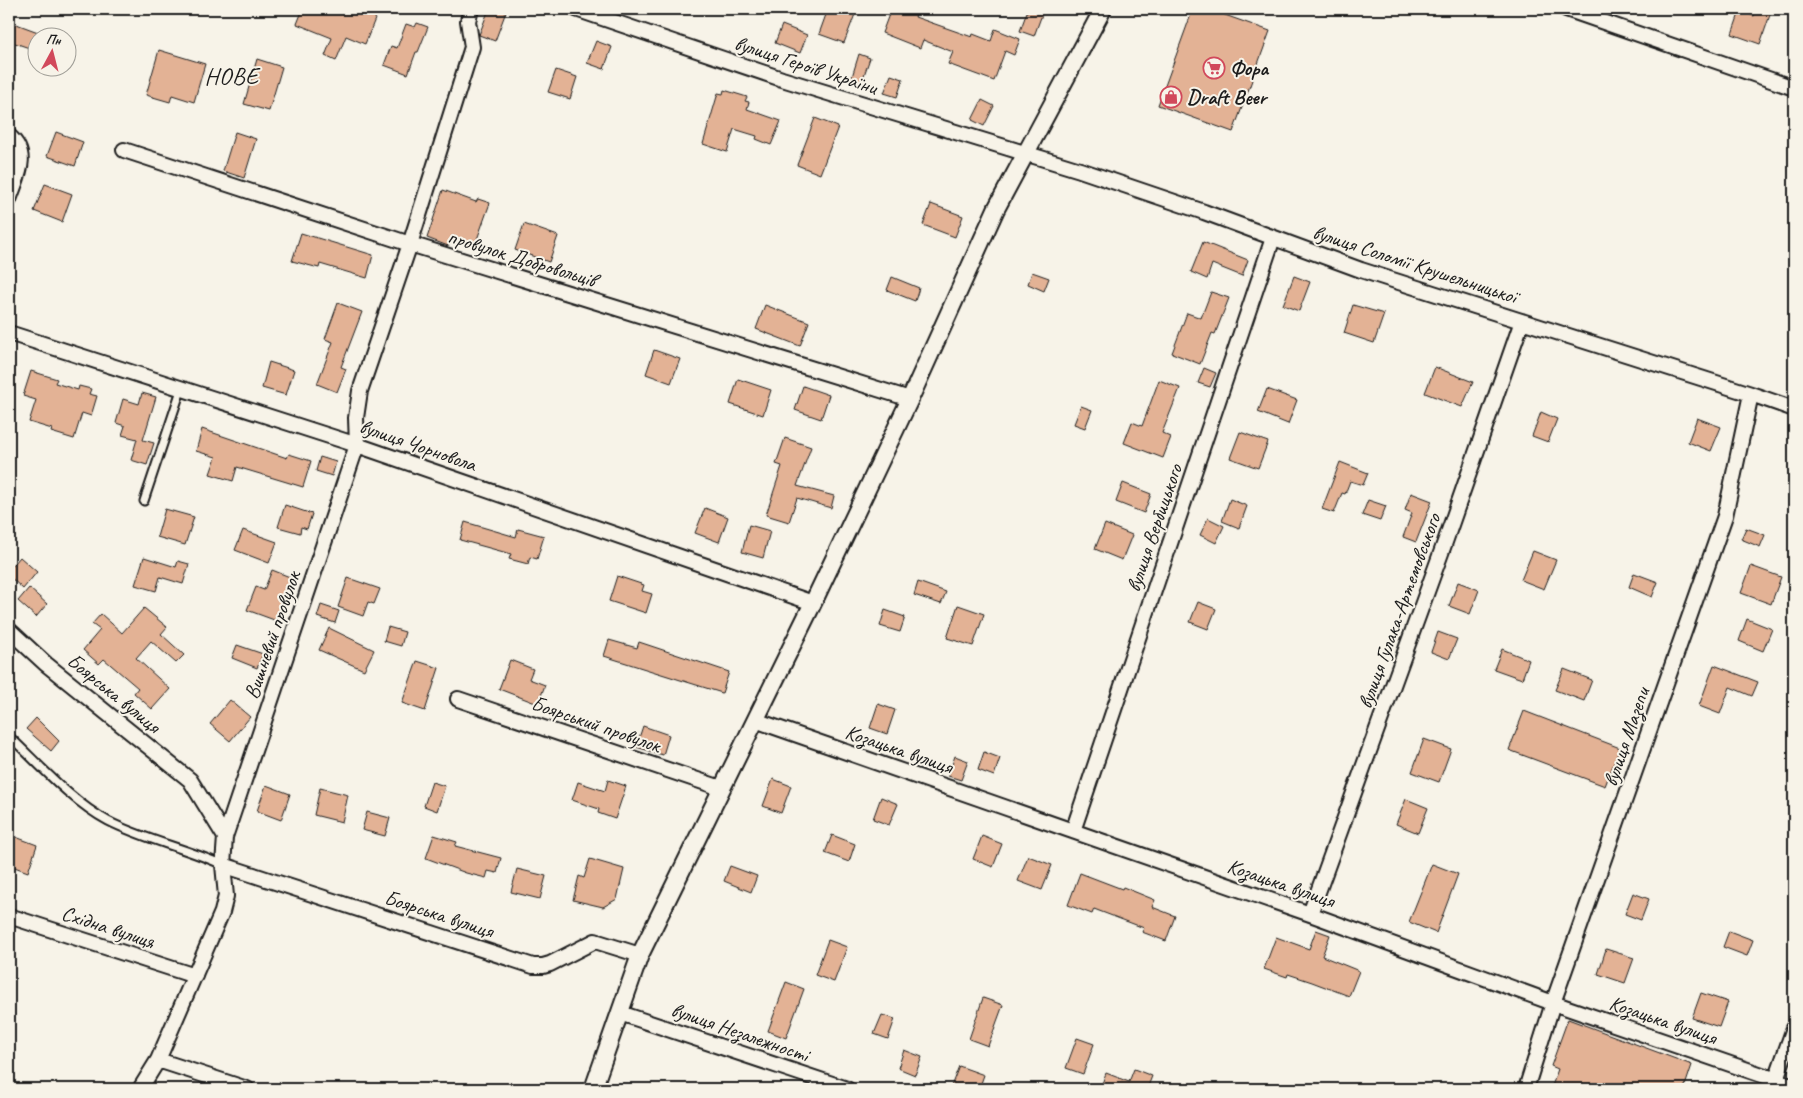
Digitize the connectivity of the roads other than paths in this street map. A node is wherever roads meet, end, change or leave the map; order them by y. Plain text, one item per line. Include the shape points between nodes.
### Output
1 (471, 9) edge
2 (576, 9) edge
3 (1103, 9) edge
4 (1566, 9) edge
5 (1794, 88) edge
6 (13, 139) edge
7 (124, 150) dead end
8 (1025, 154) junction
9 (9, 200) edge
10 (1273, 238) junction
11 (410, 244) junction
12 (1522, 320) junction
13 (9, 333) edge
14 (182, 390) junction
15 (1752, 394) junction
16 (910, 398) junction
17 (1794, 409) edge
18 (357, 445) junction
19 (144, 501) dead end
20 (813, 603) junction
21 (9, 630) edge
22 (458, 699) dead end
23 (755, 720) junction
24 (9, 736) edge
25 (721, 788) junction
26 (1073, 832) junction
27 (225, 837) junction
28 (223, 865) junction
29 (1310, 914) junction
30 (9, 916) edge
31 (640, 955) junction
32 (195, 976) junction
33 (1553, 1003) junction
34 (620, 1013) junction
35 (1794, 1028) edge
36 (158, 1060) junction
37 (1776, 1079) junction
38 (1794, 1086) edge
39 (140, 1089) edge
40 (247, 1089) edge
41 (593, 1089) edge
42 (847, 1089) edge
43 (1526, 1089) edge

1 - 11 street via 468,21 472,47
2 - 8 street, вулиця Героїв України via 782,80
3 - 8 street
4 - 5 street
6 - 9 street via 21,157
7 - 11 street, провулок Добровольців
8 - 10 street, вулиця Соломії Крушельницької
8 - 16 street via 996,209
10 - 12 street, вулиця Соломії Крушельницької via 1362,270
10 - 26 street, вулиця Вербицького
11 - 16 street, провулок Добровольців
11 - 18 street via 360,391
12 - 15 street, вулиця Соломії Крушельницької
12 - 29 street, вулиця Гулака-Артемовського
13 - 14 street, вулиця Чорновола
14 - 18 street, вулиця Чорновола
14 - 19 lane
15 - 17 street, вулиця Соломії Крушельницької
15 - 33 street, вулиця Мазепи via 1725,516
16 - 20 street
18 - 20 street, вулиця Чорновола
18 - 27 street, Вишневий провулок
20 - 23 street
21 - 27 street, Боярська вулиця via 46,664 190,780
22 - 25 street, Боярський провулок
23 - 25 street
23 - 26 street, Козацька вулиця
24 - 28 lane via 79,801 107,820
25 - 31 street
26 - 29 street, Козацька вулиця
27 - 28 street, Вишневий провулок
28 - 31 street, Боярська вулиця via 534,966 550,964 595,940
28 - 32 street, Вишневий провулок via 226,896 222,912
29 - 33 street, Козацька вулиця
30 - 32 street, Східна вулиця
31 - 34 street
32 - 36 street, Вишневий провулок
33 - 37 street, Козацька вулиця
33 - 43 street, вулиця Мазепи
34 - 41 street
34 - 42 street, вулиця Незалежності
35 - 37 street
36 - 39 street, Вишневий провулок
36 - 40 street
37 - 38 street, Козацька вулиця

